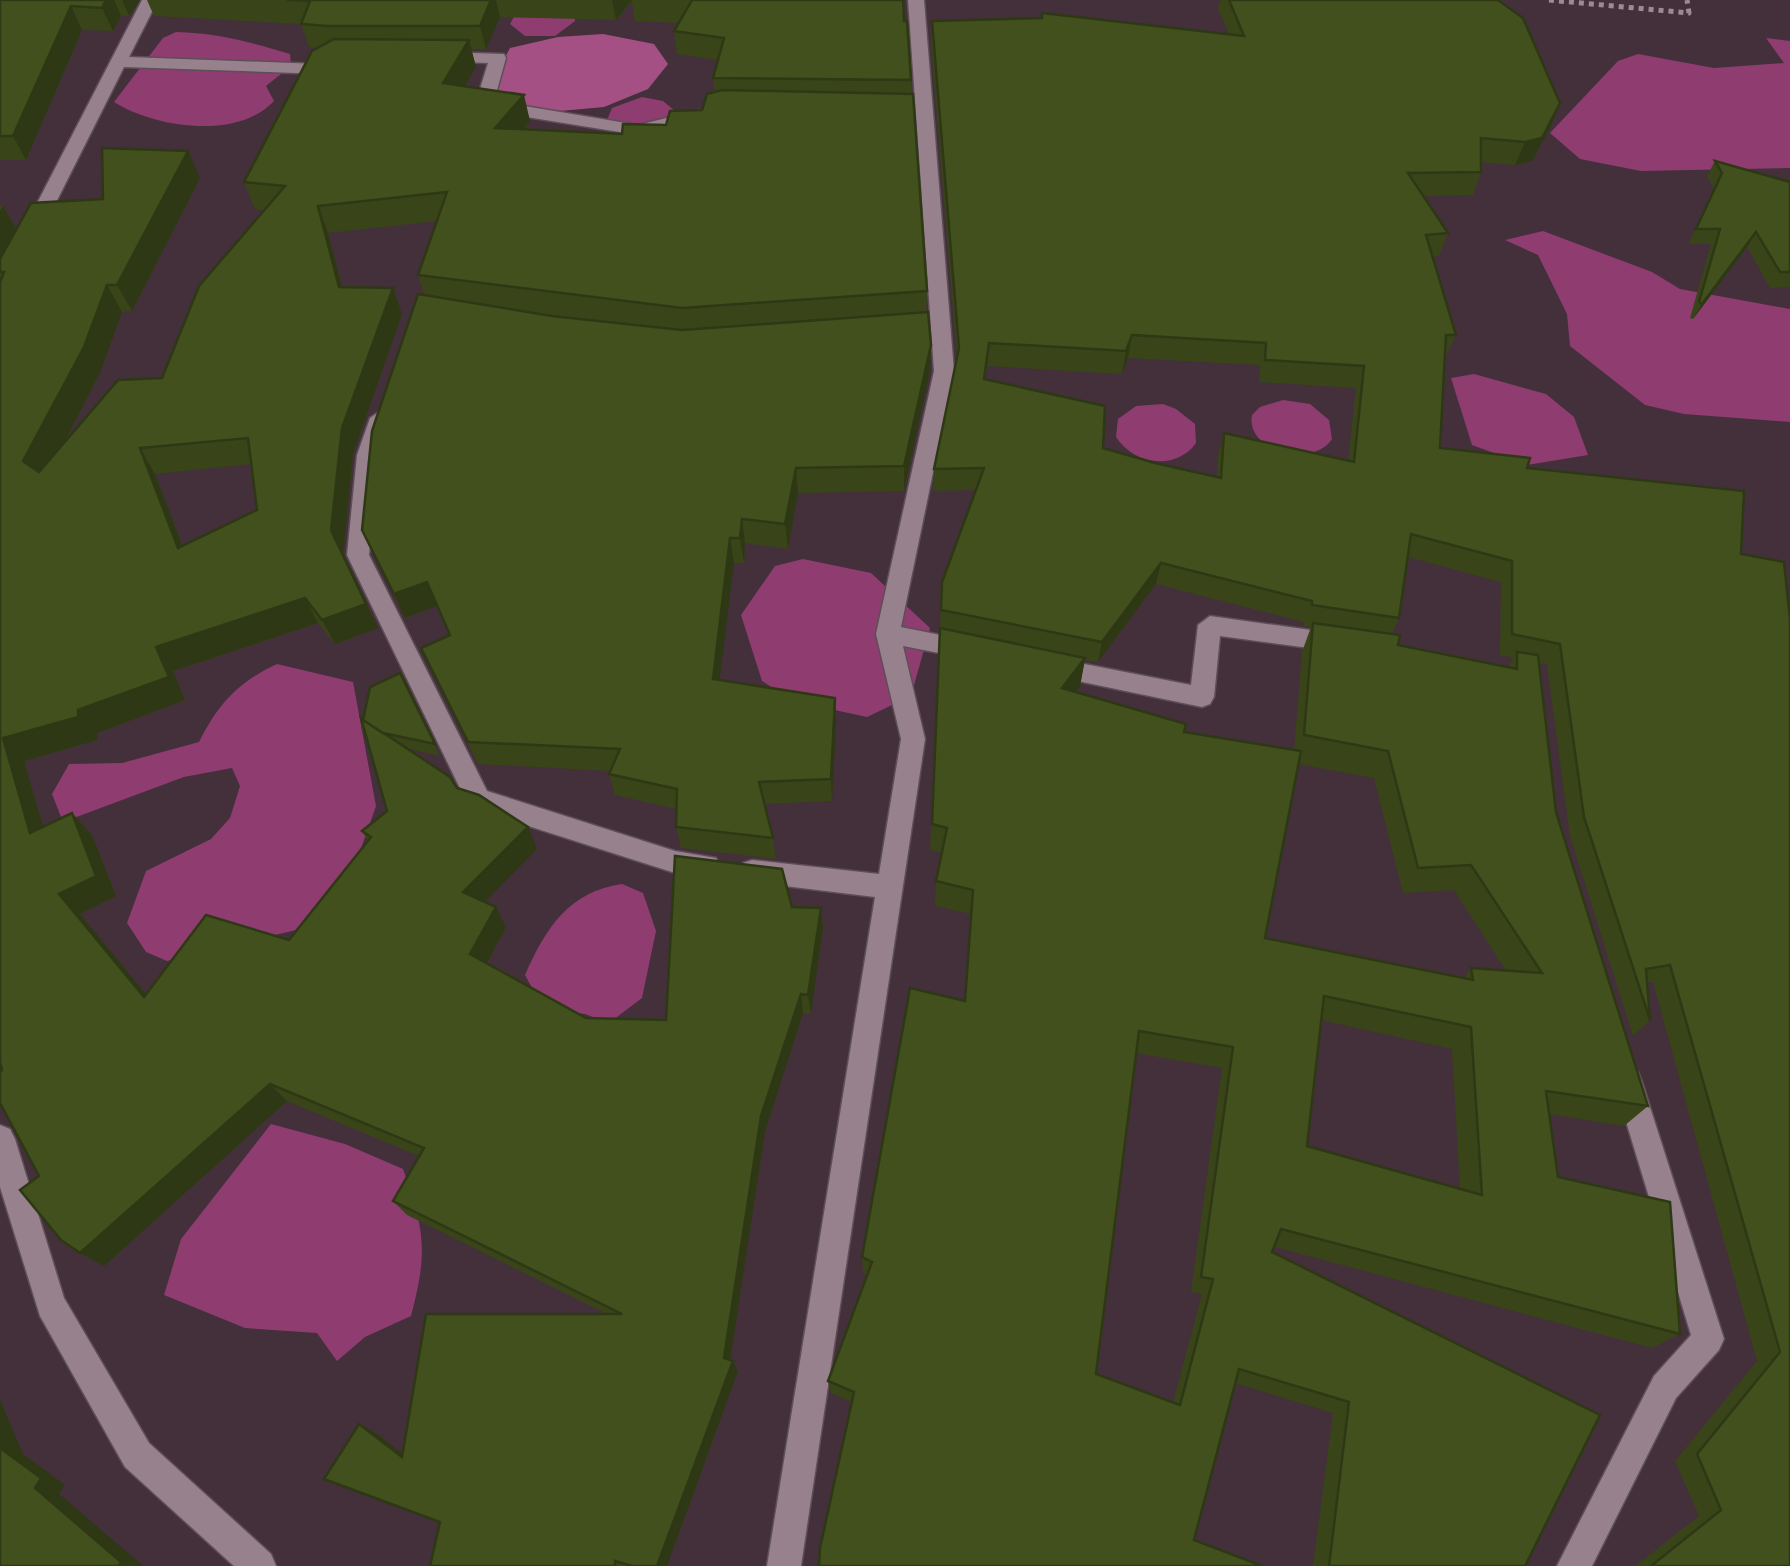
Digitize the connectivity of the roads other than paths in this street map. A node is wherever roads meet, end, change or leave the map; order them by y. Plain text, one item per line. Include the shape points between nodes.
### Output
1 (150, 0) edge
2 (916, 0) edge
3 (356, 57) edge
4 (426, 57) edge
5 (118, 62) junction
6 (724, 108) edge
7 (0, 294) edge
8 (940, 327) junction
9 (911, 329) edge
10 (385, 404) edge
11 (888, 634) junction
12 (1363, 647) edge
13 (890, 887) junction
14 (1619, 1053) edge
15 (0, 1139) edge
16 (259, 1566) edge
17 (784, 1566) edge
18 (1574, 1566) edge

1 - 5 street
2 - 8 street via 913,112
3 - 5 street via 338,57 324,69
4 - 6 street via 498,58 484,105 638,130
5 - 7 street
8 - 9 street
8 - 11 street via 944,371
10 - 13 street via 368,454 358,556 478,798 675,862
11 - 12 street via 1202,696 1210,624
11 - 13 street via 913,738
13 - 17 street
14 - 18 street via 1708,1339 1665,1387
15 - 16 street via 51,1304 138,1455

